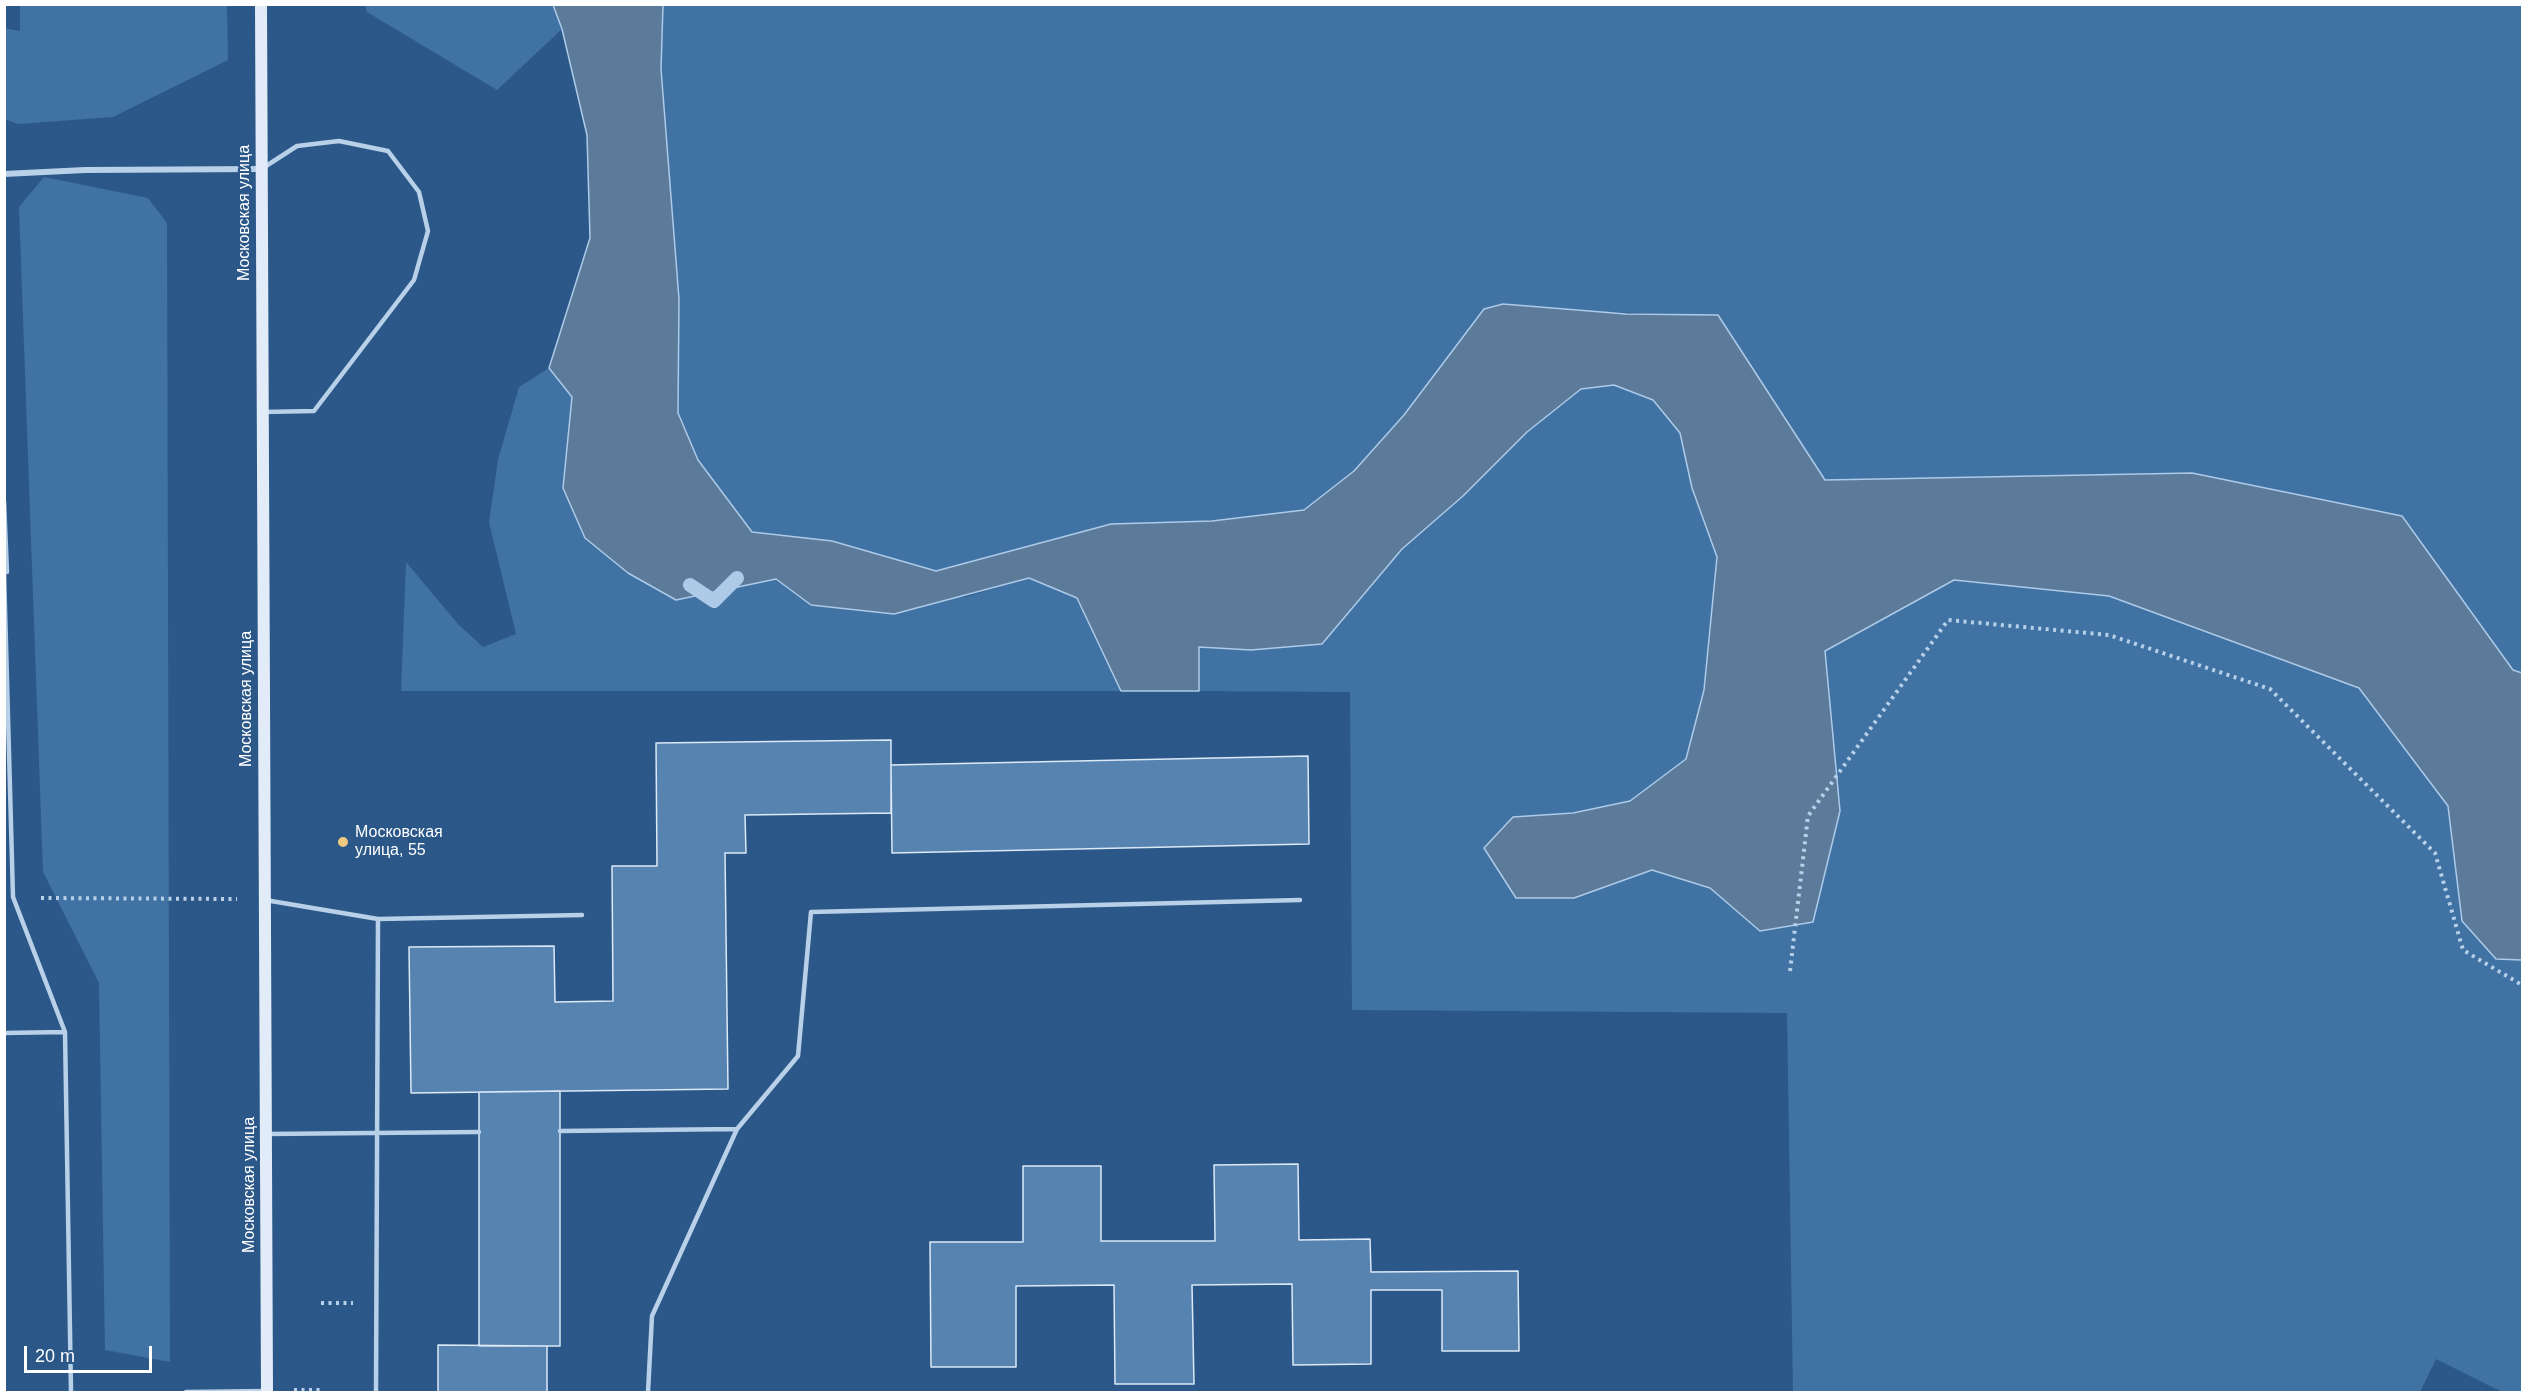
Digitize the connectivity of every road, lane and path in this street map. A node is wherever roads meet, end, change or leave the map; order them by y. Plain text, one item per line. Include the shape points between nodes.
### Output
1 (261, 4) edge
2 (261, 170) junction
3 (4, 174) edge
4 (263, 412) junction
5 (4, 501) edge
6 (6, 572) edge
7 (13, 897) junction
8 (4, 898) edge
9 (264, 899) junction
10 (1300, 900) dead end
11 (582, 915) dead end
12 (378, 919) junction
13 (1790, 971) dead end
14 (2523, 985) edge
15 (65, 1032) junction
16 (4, 1033) edge
17 (738, 1129) junction
18 (560, 1131) dead end
19 (479, 1132) dead end
20 (376, 1133) junction
21 (266, 1134) junction
22 (71, 1392) edge
23 (186, 1392) edge
24 (267, 1392) edge
25 (376, 1392) edge
26 (648, 1392) edge

1 - 2 main road, Московская улица
2 - 3 street
2 - 4 main road, Московская улица
2 - 4 lane via 297,146 339,141 388,150 419,192 428,231 414,280 314,411
4 - 9 main road, Московская улица
5 - 6 lane
6 - 7 lane
7 - 8 lane
7 - 9 path
7 - 15 lane
9 - 12 lane
9 - 21 main road, Московская улица
10 - 17 lane via 811,912 798,1056
11 - 12 lane
12 - 20 lane
13 - 14 path via 1808,816 1948,620 2109,635 2270,688 2435,853 2463,950
15 - 16 lane
15 - 22 lane
17 - 18 lane
17 - 26 lane via 652,1316
19 - 20 lane
20 - 21 lane
20 - 25 lane
21 - 24 main road, Московская улица
23 - 24 lane

